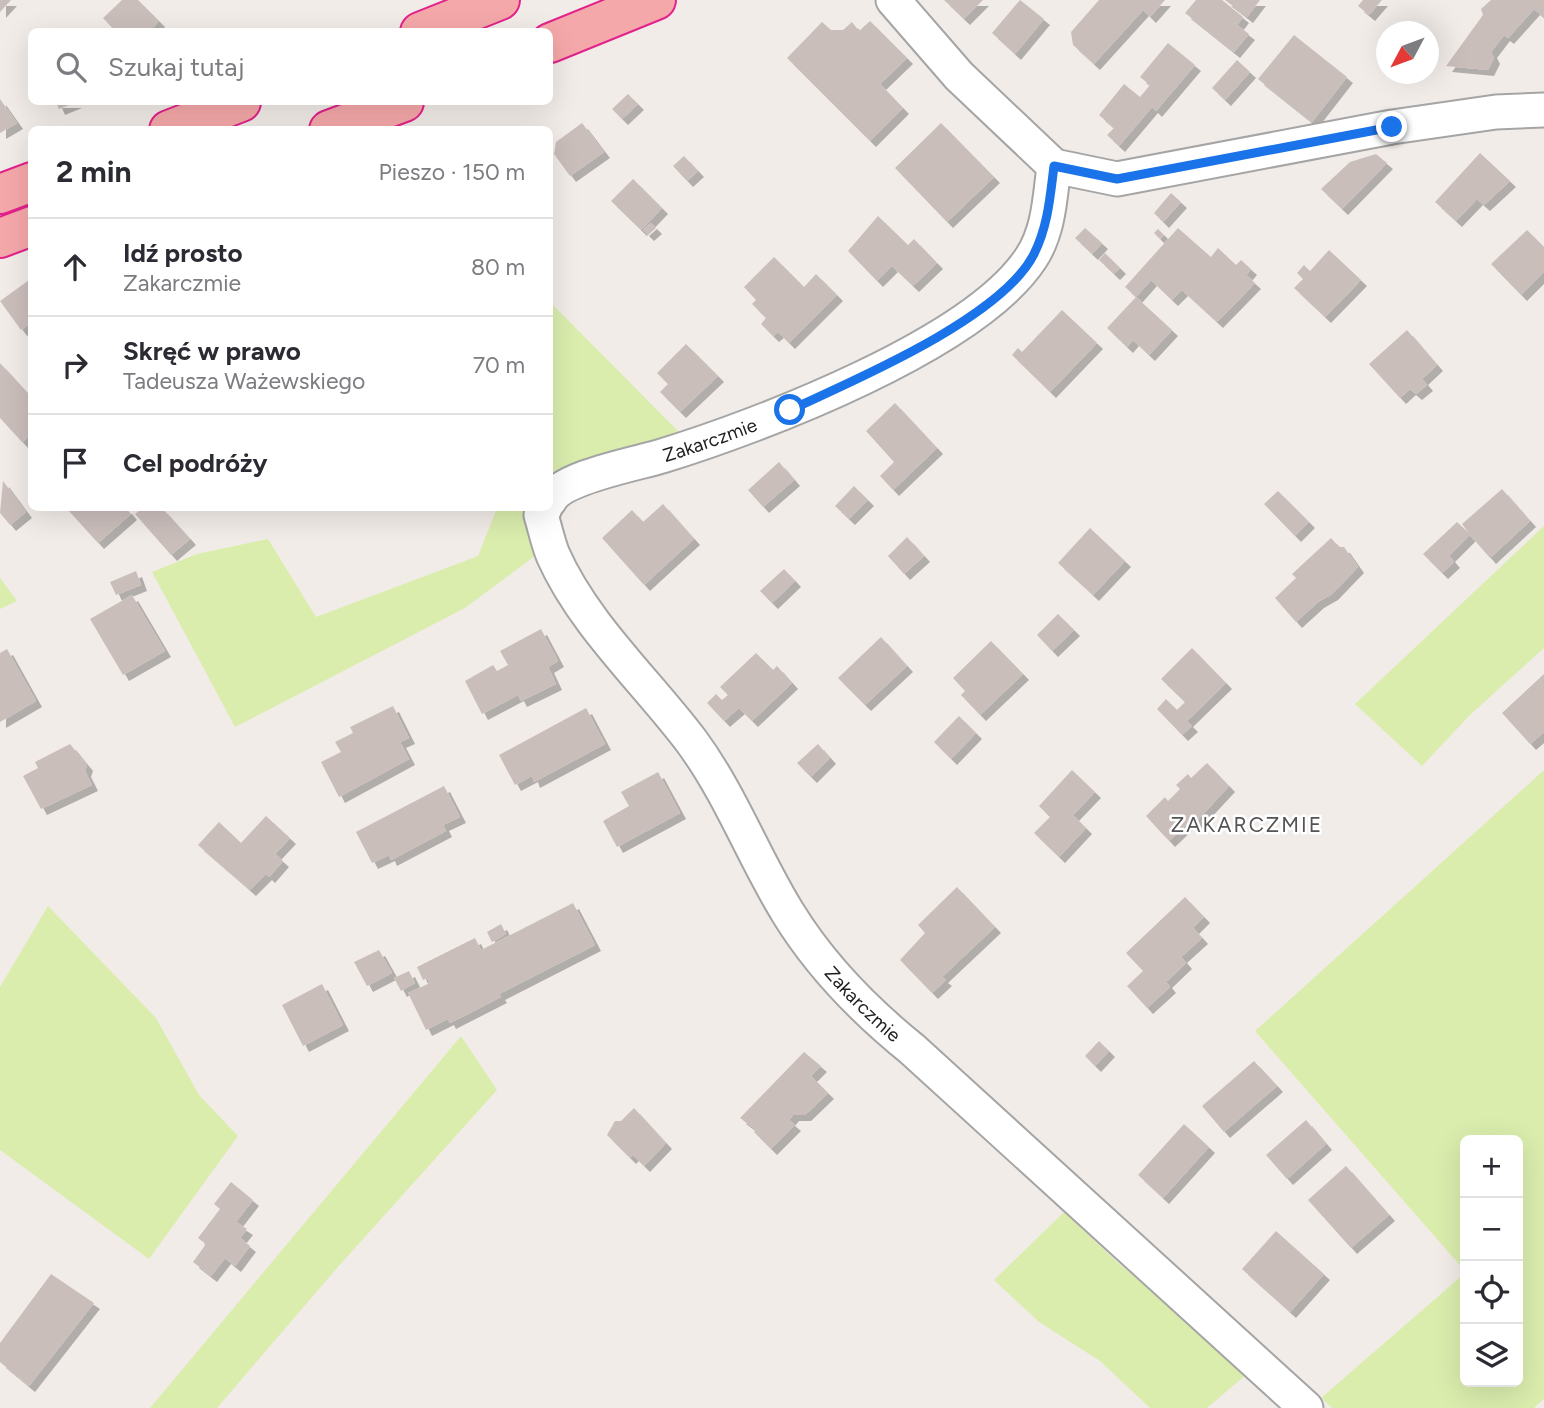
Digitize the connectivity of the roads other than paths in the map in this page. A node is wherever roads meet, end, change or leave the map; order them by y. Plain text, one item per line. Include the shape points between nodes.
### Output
1 (500, 0) edge
2 (656, 0) edge
3 (893, 0) edge
4 (430, 28) edge
5 (553, 42) edge
6 (233, 105) edge
7 (396, 105) edge
8 (1544, 110) edge
9 (179, 126) edge
10 (340, 126) edge
11 (1054, 166) junction
12 (28, 184) edge
13 (0, 194) edge
14 (28, 228) edge
15 (0, 238) edge
16 (553, 498) edge
17 (543, 511) edge
18 (1306, 1408) edge

1 - 4 highway
2 - 5 highway
3 - 11 street via 959,76
6 - 9 highway
7 - 10 highway
8 - 11 street via 1496,111 1405,125 1117,179
11 - 16 street, Zakarczmie via 1047,220 1033,255 1015,281 960,323 868,375 790,410 664,456 574,482
12 - 13 highway
14 - 15 highway
17 - 18 street, Zakarczmie via 553,555 594,622 693,744 788,914 832,971 870,1015

